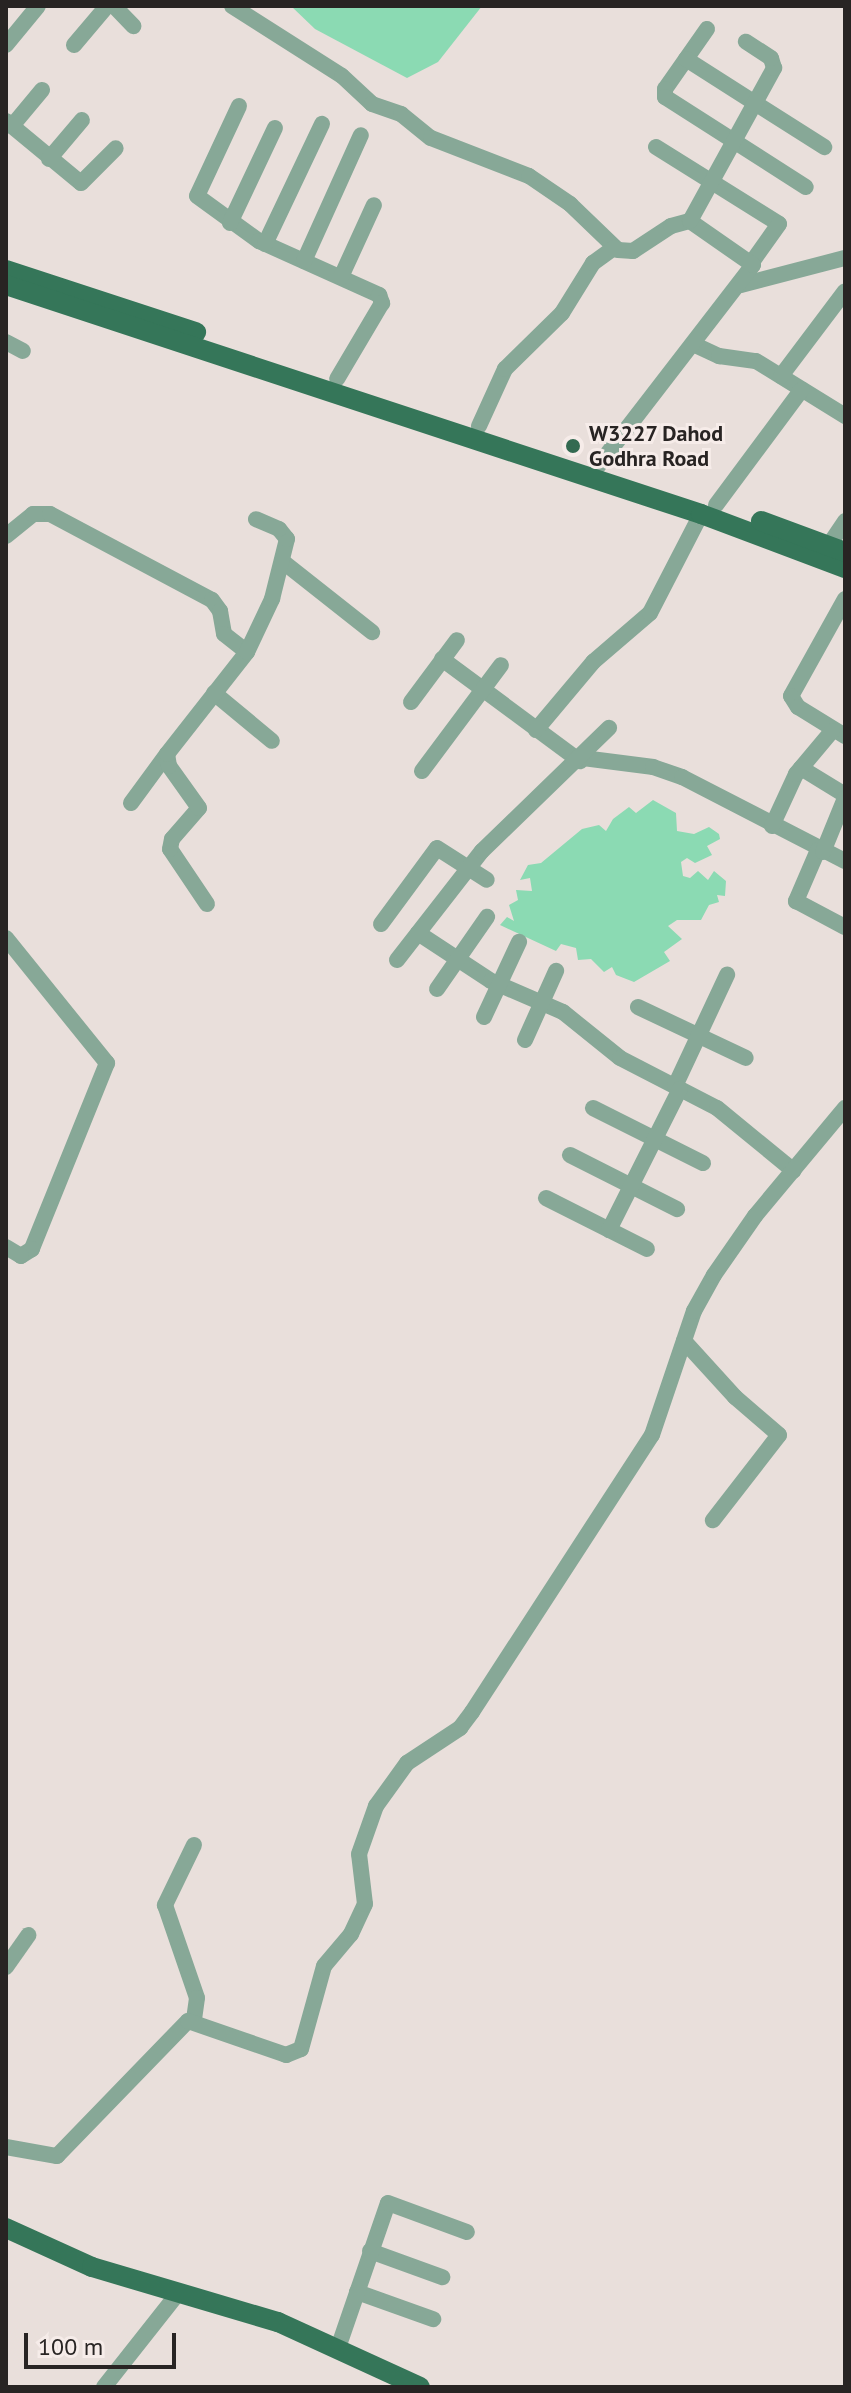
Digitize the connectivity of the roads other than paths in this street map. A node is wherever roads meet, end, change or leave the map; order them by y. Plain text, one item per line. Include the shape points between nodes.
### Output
1 (39, 6) edge
2 (53, 6) edge
3 (107, 6) edge
4 (114, 6) edge
5 (232, 6) edge
6 (133, 26) dead end
7 (707, 29) dead end
8 (746, 42) dead end
9 (6, 45) edge
10 (74, 45) dead end
11 (686, 59) junction
12 (42, 90) dead end
13 (754, 103) junction
14 (239, 106) dead end
15 (82, 120) dead end
16 (9, 124) edge
17 (322, 124) dead end
18 (275, 128) dead end
19 (361, 135) dead end
20 (733, 142) junction
21 (656, 147) dead end
22 (824, 147) dead end
23 (116, 148) dead end
24 (49, 159) junction
25 (711, 180) junction
26 (806, 187) dead end
27 (374, 205) dead end
28 (690, 221) junction
29 (230, 223) junction
30 (265, 244) junction
31 (614, 248) junction
32 (845, 258) edge
33 (304, 261) junction
34 (752, 262) junction
35 (6, 270) edge
36 (341, 277) junction
37 (6, 285) edge
38 (741, 285) junction
39 (845, 291) edge
40 (6, 342) edge
41 (693, 344) junction
42 (23, 351) dead end
43 (781, 376) junction
44 (337, 379) junction
45 (802, 389) junction
46 (845, 416) edge
47 (479, 426) junction
48 (598, 466) junction
49 (708, 510) junction
50 (256, 519) dead end
51 (845, 521) edge
52 (10, 528) edge
53 (837, 549) edge
54 (282, 561) junction
55 (845, 568) edge
56 (845, 599) edge
57 (372, 632) dead end
58 (457, 640) dead end
59 (247, 652) junction
60 (442, 659) junction
61 (501, 665) dead end
62 (483, 690) junction
63 (214, 693) junction
64 (411, 702) dead end
65 (609, 728) dead end
66 (536, 730) junction
67 (838, 734) edge
68 (272, 741) dead end
69 (167, 754) junction
70 (581, 760) junction
71 (801, 768) junction
72 (422, 771) dead end
73 (845, 796) edge
74 (131, 803) dead end
75 (772, 826) junction
76 (820, 851) junction
77 (845, 861) edge
78 (467, 868) junction
79 (487, 880) dead end
80 (207, 904) dead end
81 (487, 917) dead end
82 (381, 924) dead end
83 (845, 927) edge
84 (418, 933) junction
85 (6, 938) edge
86 (519, 942) dead end
87 (457, 959) junction
88 (397, 960) dead end
89 (556, 971) dead end
90 (727, 975) dead end
91 (500, 985) junction
92 (437, 989) dead end
93 (542, 1002) junction
94 (638, 1007) dead end
95 (484, 1017) dead end
96 (700, 1037) junction
97 (525, 1040) dead end
98 (746, 1058) dead end
99 (677, 1087) junction
100 (593, 1108) dead end
101 (845, 1108) edge
102 (656, 1137) junction
103 (570, 1155) dead end
104 (703, 1163) dead end
105 (794, 1171) junction
106 (632, 1185) junction
107 (546, 1198) dead end
108 (677, 1209) dead end
109 (609, 1230) junction
110 (6, 1247) edge
111 (647, 1249) dead end
112 (684, 1341) junction
113 (713, 1520) dead end
114 (194, 1845) dead end
115 (28, 1935) dead end
116 (12, 1947) edge
117 (6, 1967) edge
118 (194, 2020) junction
119 (6, 2147) edge
120 (6, 2231) edge
121 (467, 2232) dead end
122 (370, 2251) junction
123 (442, 2277) dead end
124 (357, 2292) junction
125 (175, 2297) junction
126 (433, 2319) dead end
127 (338, 2348) junction
128 (104, 2387) edge
129 (401, 2387) edge
130 (420, 2387) edge

1 - 2 street
1 - 9 street
3 - 10 street
4 - 6 street
5 - 31 street via 342,76 372,104 401,114 431,138 529,176 570,204
7 - 11 street
8 - 13 street via 775,63
11 - 13 street
11 - 20 street via 665,97
12 - 16 street
13 - 20 street
13 - 22 street
14 - 29 street via 197,196
15 - 24 street
16 - 24 street
17 - 30 street
18 - 29 street
19 - 33 street
20 - 25 street
20 - 26 street
21 - 25 street
23 - 24 street via 81,183
25 - 28 street
25 - 34 street via 779,224
27 - 36 street
28 - 31 street via 671,226 633,251
28 - 34 street
29 - 30 street
30 - 33 street
31 - 47 street via 593,263 562,313 505,369
32 - 38 street
33 - 36 street
34 - 38 street
35 - 44 main road
36 - 44 street via 379,295 382,303
37 - 49 main road
38 - 41 street
39 - 43 street
40 - 42 street
41 - 43 street via 719,356 749,358
41 - 48 street
43 - 45 street
44 - 47 main road
45 - 46 street
45 - 49 street
47 - 48 main road
48 - 49 main road
49 - 53 main road
49 - 55 main road
49 - 66 street via 650,613 593,662
50 - 54 street via 284,533
51 - 53 street
52 - 59 street via 33,514 50,514 212,600 224,634
54 - 57 street
54 - 59 street via 272,599
56 - 67 street via 791,696
58 - 60 street
59 - 63 street
60 - 62 street
60 - 64 street
61 - 62 street
62 - 66 street
62 - 72 street
63 - 68 street
63 - 69 street
65 - 70 street
66 - 70 street
67 - 71 street
69 - 74 street
69 - 80 street via 169,766 199,808 172,839 170,849
70 - 75 street via 670,772
70 - 78 street
71 - 73 street
71 - 75 street
73 - 76 street
75 - 76 street
76 - 77 street
76 - 83 street via 796,901
78 - 79 street
78 - 82 street via 437,848
78 - 84 street
81 - 87 street
84 - 87 street
84 - 88 street
85 - 110 street via 107,1063 32,1249 21,1256
86 - 91 street
87 - 91 street
87 - 92 street
89 - 93 street
90 - 96 street
91 - 93 street
91 - 95 street
93 - 97 street
93 - 99 street via 570,1017 620,1058
94 - 96 street
96 - 98 street
96 - 99 street
99 - 102 street
99 - 105 street via 717,1108
100 - 102 street
101 - 105 street
102 - 104 street
102 - 106 street
103 - 106 street
105 - 112 street via 714,1275
106 - 108 street
106 - 109 street
107 - 109 street
109 - 111 street
112 - 113 street via 779,1435
112 - 118 street via 652,1435 472,1712 460,1728 407,1763 366,1823 359,1854 365,1904 351,1934 324,1966 301,2049 286,2055
114 - 118 street via 165,1905 197,1998
115 - 116 street
116 - 117 street
118 - 119 street via 182,2025 57,2156
120 - 125 main road via 97,2278
120 - 127 main road via 92,2267 222,2301
121 - 122 street via 388,2203
122 - 123 street
122 - 124 street
124 - 126 street
124 - 127 street
125 - 128 street
125 - 129 main road via 281,2331
127 - 130 main road

